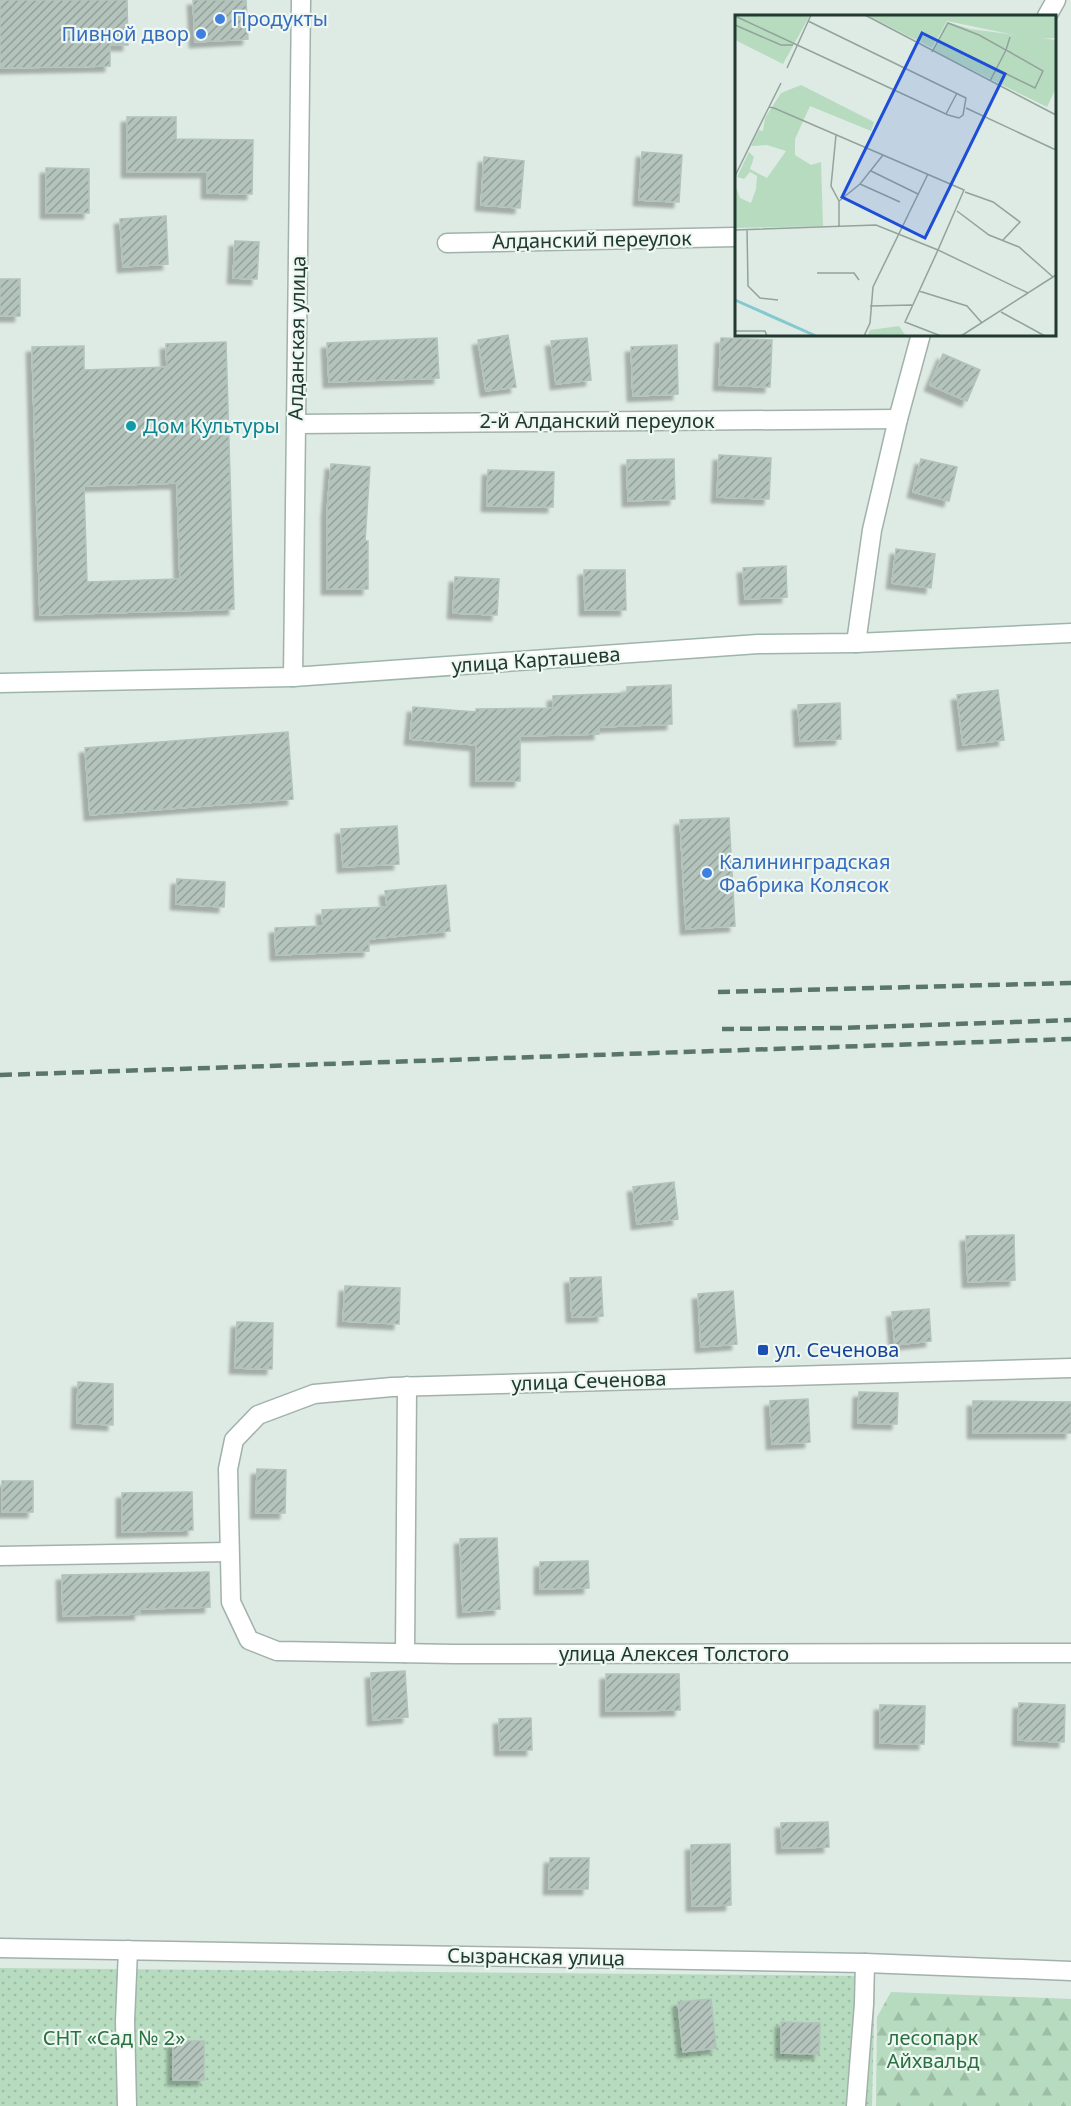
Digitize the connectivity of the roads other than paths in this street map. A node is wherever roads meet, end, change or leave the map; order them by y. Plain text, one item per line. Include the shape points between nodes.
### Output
1 (301, 0) edge
2 (1056, 0) edge
3 (1048, 15) edge
4 (735, 237) edge
5 (447, 243) dead end
6 (920, 336) edge
7 (898, 419) junction
8 (296, 424) junction
9 (1071, 633) edge
10 (856, 643) junction
11 (293, 676) junction
12 (0, 683) edge
13 (1071, 1368) edge
14 (407, 1386) junction
15 (229, 1552) junction
16 (0, 1556) edge
17 (277, 1651) joint
18 (405, 1653) junction
19 (1071, 1653) edge
20 (0, 1948) edge
21 (128, 1950) junction
22 (865, 1963) junction
23 (1071, 1971) edge
24 (127, 2106) edge
25 (856, 2106) edge

1 - 8 street, Алданская улица
2 - 3 street
4 - 5 street, Алданский переулок
6 - 7 street
7 - 8 street, 2-й Алданский переулок
7 - 10 street via 872,530
8 - 11 street, Алданская улица
9 - 10 street, улица Карташева
10 - 11 street, улица Карташева via 758,644
11 - 12 street, улица Карташева
13 - 14 street, улица Сеченова
14 - 15 street, улица Сеченова via 314,1394 258,1415 234,1440 228,1468
14 - 18 street
15 - 16 street
15 - 17 street, улица Сеченова via 231,1602 249,1640
17 - 18 street, улица Алексея Толстого
18 - 19 street, улица Алексея Толстого
20 - 21 street, Сызранская улица
21 - 22 street, Сызранская улица
21 - 24 street via 124,2021
22 - 23 street, Сызранская улица
22 - 25 street

